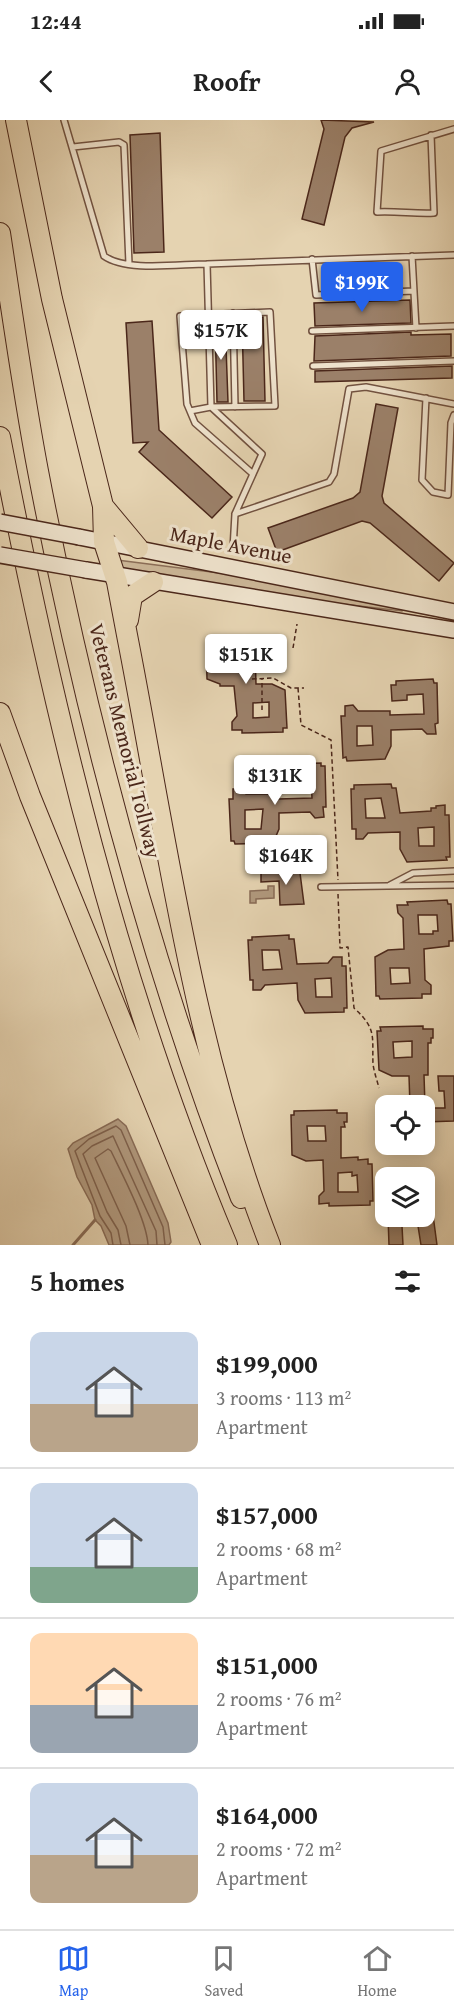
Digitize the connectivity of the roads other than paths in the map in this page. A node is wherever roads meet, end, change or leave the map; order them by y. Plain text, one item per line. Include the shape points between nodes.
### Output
1 (16, 120) edge
2 (64, 120) edge
3 (454, 129) edge
4 (431, 135) junction
5 (73, 147) junction
6 (0, 233) edge
7 (454, 255) edge
8 (412, 256) junction
9 (312, 259) junction
10 (129, 264) junction
11 (207, 264) junction
12 (414, 291) junction
13 (233, 313) junction
14 (208, 314) junction
15 (454, 326) edge
16 (416, 328) junction
17 (312, 331) dead end
18 (454, 361) edge
19 (313, 366) dead end
20 (426, 398) junction
21 (454, 404) edge
22 (211, 407) junction
23 (235, 407) junction
24 (190, 411) junction
25 (454, 415) edge
26 (0, 437) edge
27 (252, 474) junction
28 (103, 506) junction
29 (235, 514) junction
30 (0, 522) edge
31 (104, 542) junction
32 (138, 548) junction
33 (233, 549) dead end
34 (0, 555) edge
35 (114, 575) junction
36 (153, 582) junction
37 (454, 612) edge
38 (454, 630) edge
39 (127, 635) junction
40 (0, 713) edge
41 (454, 871) edge
42 (454, 885) edge
43 (321, 887) dead end
44 (387, 887) junction
45 (212, 1245) edge
46 (227, 1245) edge
47 (260, 1245) edge
48 (270, 1245) edge

1 - 28 highway via 52,298
2 - 5 lane
3 - 4 lane
4 - 4 lane via 381,152 376,212 434,213
5 - 10 lane via 104,256 113,263
5 - 10 lane via 119,142 124,145
6 - 47 highway, Veterans Memorial Tollway via 38,470 93,723 186,1045
7 - 8 lane
8 - 9 lane
8 - 12 lane
9 - 11 lane
9 - 12 lane via 316,295
10 - 11 lane
11 - 14 lane
12 - 16 lane
13 - 14 lane
13 - 23 lane
13 - 23 lane via 270,312 275,406
14 - 22 lane
14 - 24 lane via 180,316
15 - 16 lane
16 - 17 lane
18 - 19 lane
20 - 21 lane
20 - 25 lane via 422,480 434,492 448,495
20 - 29 lane via 366,387 350,388 334,474 329,482
22 - 23 lane
22 - 24 lane
22 - 27 lane via 262,454
24 - 27 lane via 195,423
26 - 46 highway via 31,598 80,805 172,1106
27 - 29 lane
28 - 31 highway
28 - 32 highway
29 - 33 lane
30 - 31 main road, Maple Avenue, bridge
31 - 32 main road, Maple Avenue
31 - 35 highway
32 - 37 main road, Maple Avenue
34 - 35 main road, bridge
35 - 36 main road
35 - 39 highway
36 - 38 main road
36 - 39 highway via 132,596
39 - 48 highway via 193,993 220,1094
40 - 45 highway
41 - 44 lane via 413,873
42 - 44 lane
43 - 44 lane

